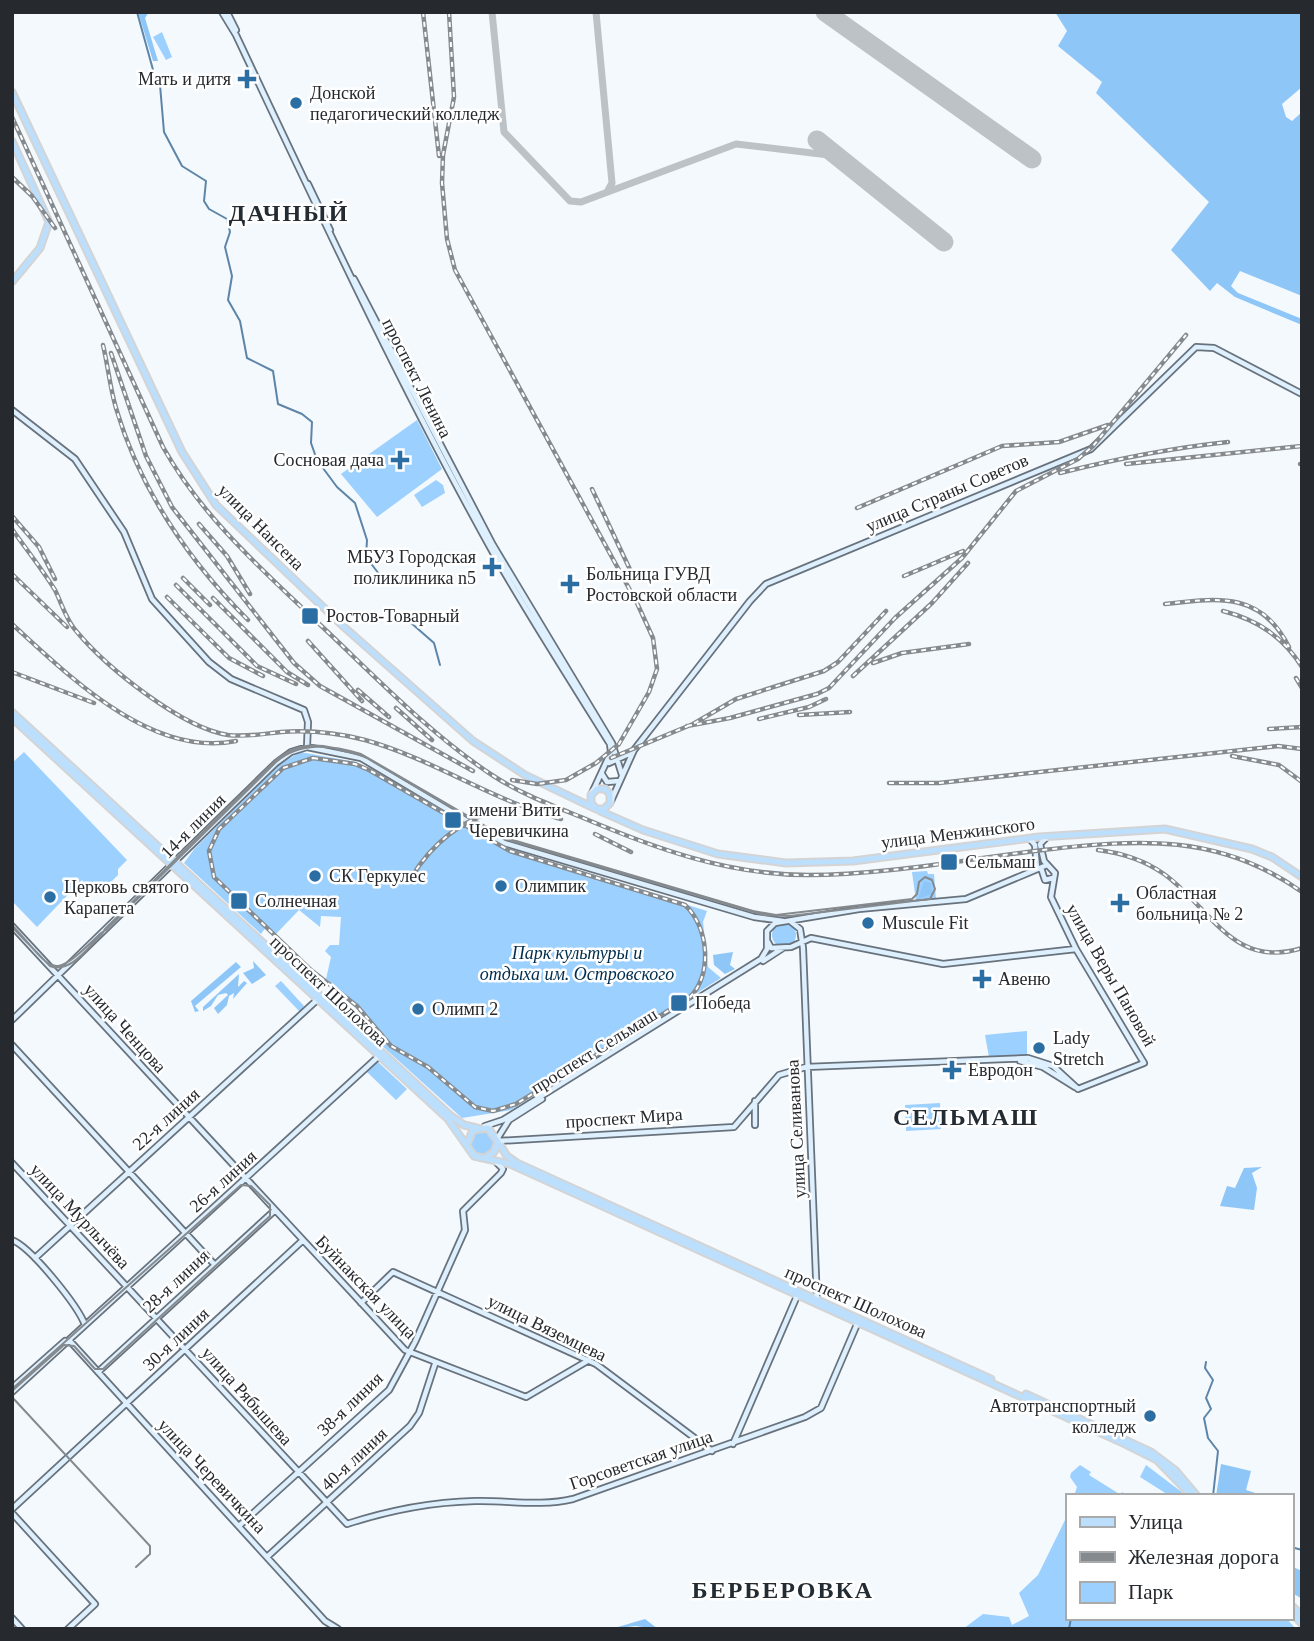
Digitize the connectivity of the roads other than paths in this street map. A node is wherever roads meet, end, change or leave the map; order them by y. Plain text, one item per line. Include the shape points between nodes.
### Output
1 (222, 12) edge
2 (228, 12) edge
3 (12, 92) edge
4 (12, 141) edge
5 (12, 282) edge
6 (1302, 394) edge
7 (12, 410) edge
8 (12, 715) edge
9 (611, 743) junction
10 (307, 747) junction
11 (634, 750) junction
12 (620, 759) junction
13 (609, 763) junction
14 (603, 769) junction
15 (621, 769) junction
16 (621, 778) junction
17 (591, 794) junction
18 (580, 802) junction
19 (610, 802) junction
20 (597, 809) junction
21 (615, 818) junction
22 (1038, 838) junction
23 (174, 865) junction
24 (1041, 866) junction
25 (1302, 876) edge
26 (1054, 878) junction
27 (754, 917) junction
28 (786, 921) junction
29 (12, 926) edge
30 (767, 931) junction
31 (802, 941) junction
32 (768, 942) junction
33 (793, 946) junction
34 (783, 948) junction
35 (1076, 949) junction
36 (802, 953) junction
37 (59, 976) junction
38 (317, 1000) junction
39 (12, 1020) edge
40 (12, 1045) edge
41 (379, 1056) junction
42 (1006, 1059) junction
43 (806, 1067) junction
44 (1077, 1088) junction
45 (755, 1100) junction
46 (748, 1110) junction
47 (754, 1113) junction
48 (188, 1117) junction
49 (755, 1125) dead end
50 (480, 1127) junction
51 (498, 1142) junction
52 (467, 1147) junction
53 (491, 1156) junction
54 (12, 1163) edge
55 (129, 1171) junction
56 (245, 1180) junction
57 (274, 1211) junction
58 (70, 1225) junction
59 (185, 1234) junction
60 (12, 1240) edge
61 (302, 1241) junction
62 (35, 1258) junction
63 (214, 1264) junction
64 (127, 1287) junction
65 (437, 1292) junction
66 (797, 1296) junction
67 (361, 1303) junction
68 (817, 1303) junction
69 (156, 1318) junction
70 (85, 1325) junction
71 (857, 1325) junction
72 (69, 1340) junction
73 (186, 1349) junction
74 (410, 1352) junction
75 (589, 1360) junction
76 (435, 1364) junction
77 (98, 1372) junction
78 (12, 1390) edge
79 (127, 1404) junction
80 (733, 1444) junction
81 (712, 1451) junction
82 (298, 1473) junction
83 (1193, 1494) edge
84 (1193, 1494) edge
85 (327, 1503) junction
86 (12, 1511) edge
87 (347, 1524) joint
88 (239, 1526) junction
89 (267, 1557) junction
90 (12, 1618) edge
91 (22, 1629) edge
92 (68, 1629) edge
93 (338, 1629) edge

1 - 9 street, проспект Ленина via 443,458 498,560
2 - 9 street, проспект Ленина via 354,279 469,500
3 - 18 main road, улица Нансена via 182,452 216,505 473,741 525,775
4 - 5 main road via 49,217 40,248
6 - 11 street, улица Страны Советов via 1214,348 1190,349 1091,449 766,584
7 - 10 street via 75,459 124,533 152,598 209,662 231,679 304,710
8 - 23 main road, проспект Шолохова
9 - 12 street
9 - 14 street
10 - 23 street, 14-я линия via 283,757
10 - 27 street via 367,760 504,843
11 - 12 street
11 - 16 street
12 - 13 street
12 - 15 street
13 - 14 street
13 - 15 street
14 - 16 street via 607,782
14 - 17 street
15 - 16 street
16 - 19 street
17 - 18 main road
17 - 19 main road via 605,789
17 - 20 main road
18 - 20 main road, улица Нансена
19 - 20 main road
19 - 21 main road
20 - 21 main road, улица Менжинского
21 - 22 main road, улица Менжинского via 718,854 786,863 853,861
22 - 24 street, улица Веры Пановой
22 - 24 street
22 - 25 main road, улица Менжинского via 1138,826 1178,827 1257,848
23 - 37 street, 14-я линия
23 - 38 main road, проспект Шолохова
23 - 50 main road, проспект Шолохова via 451,1116 464,1125
24 - 26 street, улица Веры Пановой via 1054,870
24 - 26 street via 1045,880
24 - 28 street via 966,899
26 - 35 street, улица Веры Пановой via 1051,897
27 - 28 street
27 - 30 street
28 - 30 street via 772,924
28 - 31 street via 800,929
29 - 37 street, улица Ченцова
30 - 32 street
31 - 33 street
31 - 35 street via 814,939 943,964
31 - 36 street, улица Селиванова
32 - 34 street via 775,949
32 - 50 street, проспект Сельмаш via 761,959 503,1120
33 - 34 street
33 - 36 street
34 - 51 street, проспект Сельмаш via 512,1118
35 - 44 street, улица Веры Пановой via 1144,1063
36 - 43 street, улица Селиванова
37 - 39 street, 14-я линия
37 - 48 street, улица Ченцова
38 - 41 main road, проспект Шолохова
38 - 48 street, 22-я линия
40 - 55 street
41 - 52 main road, проспект Шолохова via 454,1125
41 - 56 street, 26-я линия
42 - 43 street
42 - 44 street via 1043,1067
42 - 44 street via 1028,1058 1053,1066
43 - 45 street via 781,1073
43 - 68 street, улица Селиванова
45 - 46 street
45 - 47 street
46 - 47 street
46 - 51 street, проспект Мира via 734,1126
47 - 49 street
48 - 55 street, 22-я линия
48 - 56 street, улица Ченцова
50 - 51 main road via 492,1131
50 - 52 main road via 468,1135
51 - 53 main road
51 - 68 main road, проспект Шолохова via 514,1161
52 - 53 main road via 474,1156
53 - 65 street, 38-я линия via 503,1169 463,1211 465,1230
53 - 66 main road, проспект Шолохова
54 - 58 street, улица Мурлычёва
55 - 58 street, 22-я линия
55 - 59 street
56 - 57 street, Буйнакская улица
56 - 59 street, 26-я линия
57 - 61 street, Буйнакская улица
57 - 63 street, 28-я линия
58 - 62 street, 22-я линия
58 - 64 street, улица Мурлычёва
59 - 63 street
59 - 64 street, 26-я линия
60 - 62 street
61 - 67 street, Буйнакская улица
61 - 73 street, 30-я линия
62 - 70 street
63 - 69 street, 28-я линия
64 - 69 street, улица Рябышева
64 - 70 street, 26-я линия
65 - 67 street, улица Вяземцева via 393,1272
65 - 74 street, 38-я линия
65 - 75 street, улица Вяземцева
66 - 68 main road, проспект Шолохова
66 - 80 street
67 - 74 street, Буйнакская улица
68 - 71 main road, проспект Шолохова
68 - 83 main road, проспект Шолохова via 1151,1452 1175,1470
69 - 73 street, улица Рябышева
69 - 77 street, 28-я линия
70 - 72 street, 26-я линия
71 - 80 street, Горсоветская улица via 816,1412
71 - 84 main road, проспект Шолохова via 1149,1455
72 - 77 street, улица Черевичкина
72 - 78 street, 26-я линия
73 - 79 street, 30-я линия
73 - 82 street, улица Рябышева
74 - 76 street, Буйнакская улица
74 - 82 street, 38-я линия via 389,1390
75 - 76 street, Буйнакская улица via 526,1397
75 - 81 street, улица Вяземцева
76 - 85 street, 40-я линия via 414,1421
77 - 79 street, улица Черевичкина
79 - 86 street, 30-я линия
79 - 88 street, улица Черевичкина
80 - 81 street, Горсоветская улица
81 - 87 street, Горсоветская улица via 564,1501 450,1502
82 - 85 street, улица Рябышева
82 - 88 street, 38-я линия
85 - 87 street, улица Рябышева
85 - 89 street, 40-я линия
86 - 92 street via 95,1604
88 - 89 street, улица Черевичкина
89 - 93 street, улица Черевичкина
90 - 91 street

